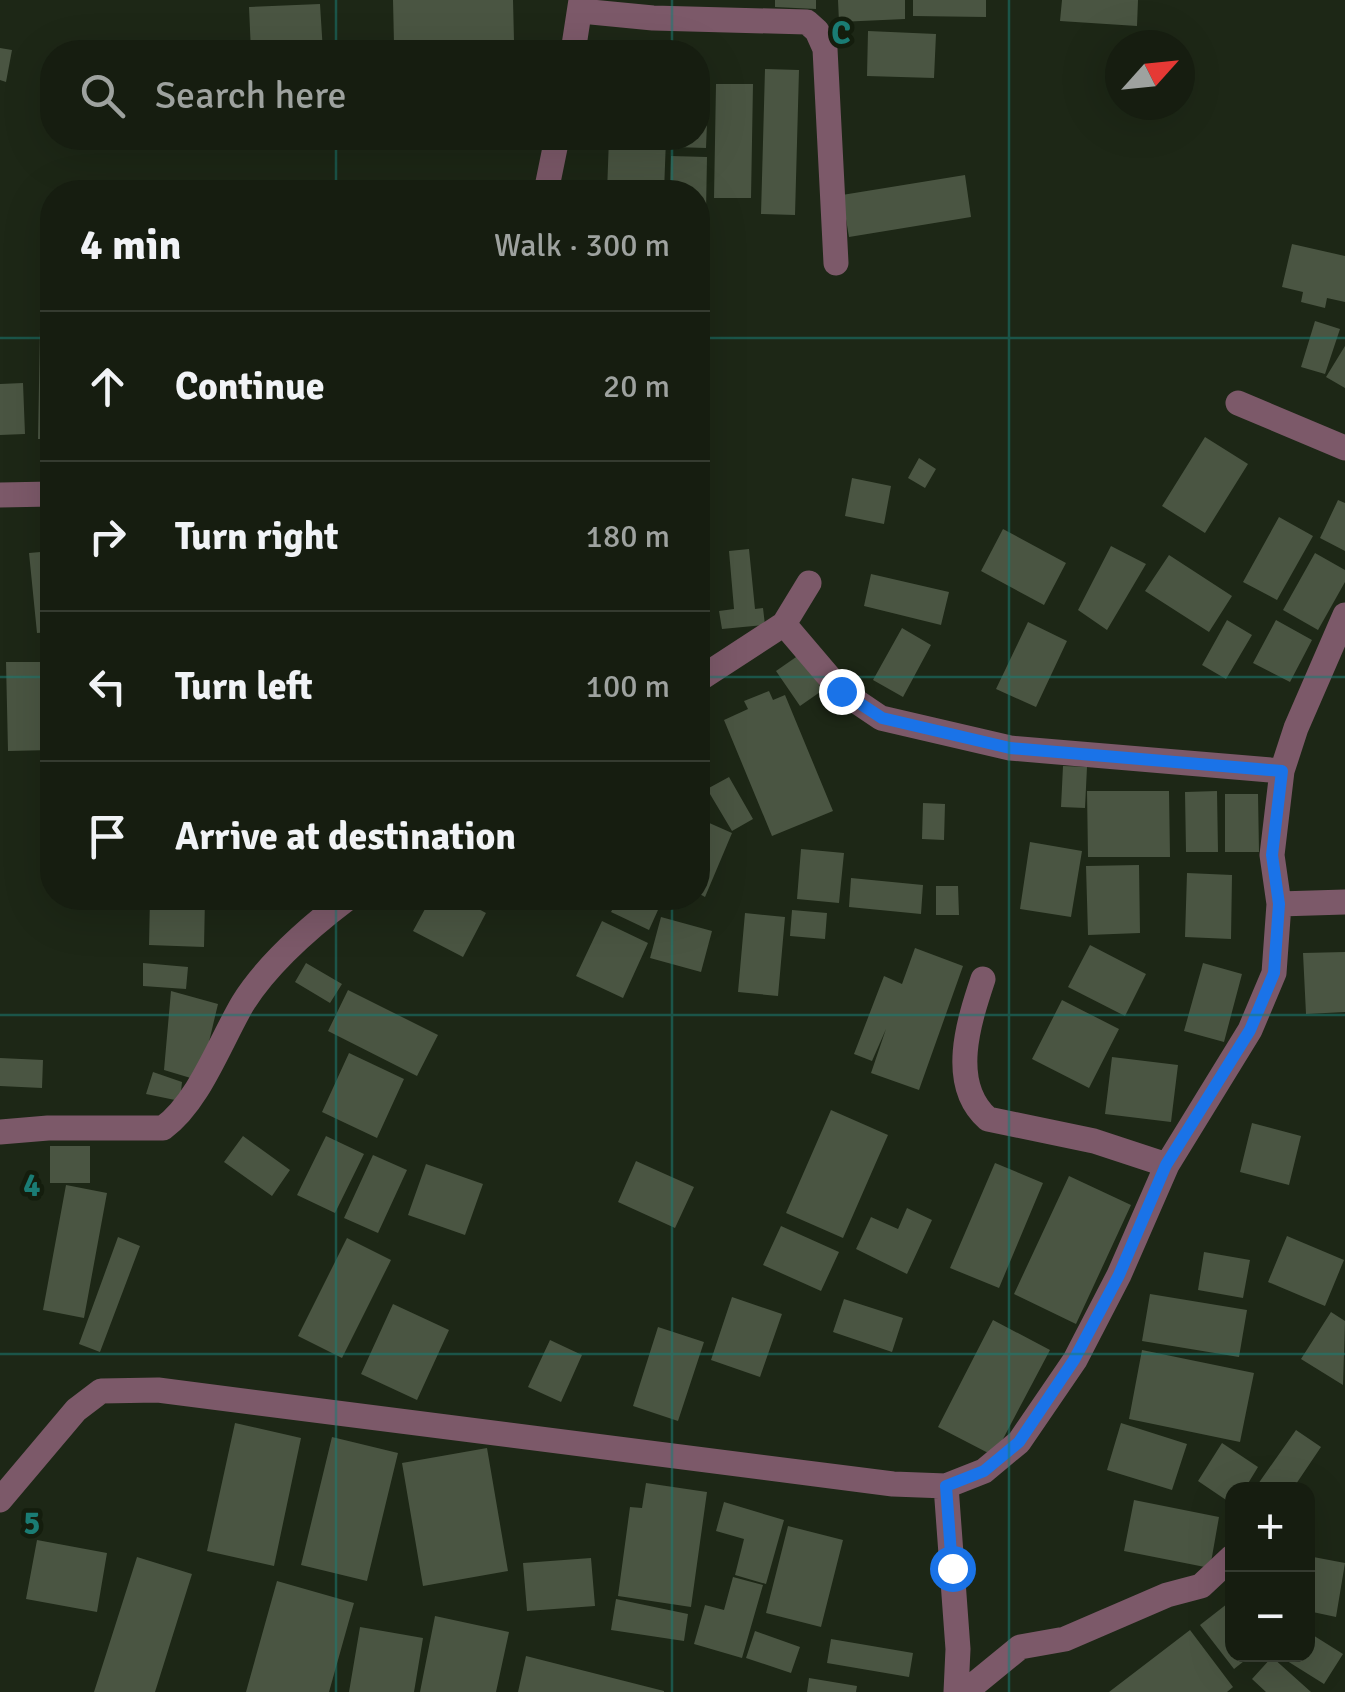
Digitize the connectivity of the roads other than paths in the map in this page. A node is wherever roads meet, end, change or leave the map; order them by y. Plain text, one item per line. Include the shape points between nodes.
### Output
1 (581, 6) edge
2 (575, 40) edge
3 (555, 150) edge
4 (548, 180) edge
5 (836, 263) dead end
6 (1238, 403) dead end
7 (1345, 448) edge
8 (40, 494) edge
9 (0, 495) edge
10 (809, 582) dead end
11 (1345, 615) edge
12 (784, 624) junction
13 (710, 672) edge
14 (1282, 771) junction
15 (1345, 902) edge
16 (1279, 904) junction
17 (333, 910) edge
18 (983, 979) dead end
19 (0, 1132) edge
20 (1166, 1165) junction
21 (946, 1486) junction
22 (0, 1500) edge
23 (1225, 1564) edge
24 (956, 1692) edge
25 (964, 1692) edge

1 - 2 street
1 - 5 street via 653,18 807,22 817,32 825,49
3 - 4 street
6 - 7 street
8 - 9 street
10 - 12 street
11 - 14 street
12 - 13 street
12 - 14 street via 841,691 882,718 1010,748
14 - 16 street via 1272,855
15 - 16 street
16 - 20 street via 1274,973 1256,1016
17 - 19 street via 245,1001 163,1128
18 - 20 street via 963,1052 976,1108 988,1119 1094,1141
20 - 21 street via 1074,1360 1019,1442 984,1471
21 - 22 street via 158,1390 101,1391 76,1410
21 - 24 street
23 - 25 street via 1201,1586 1065,1639 1020,1647

